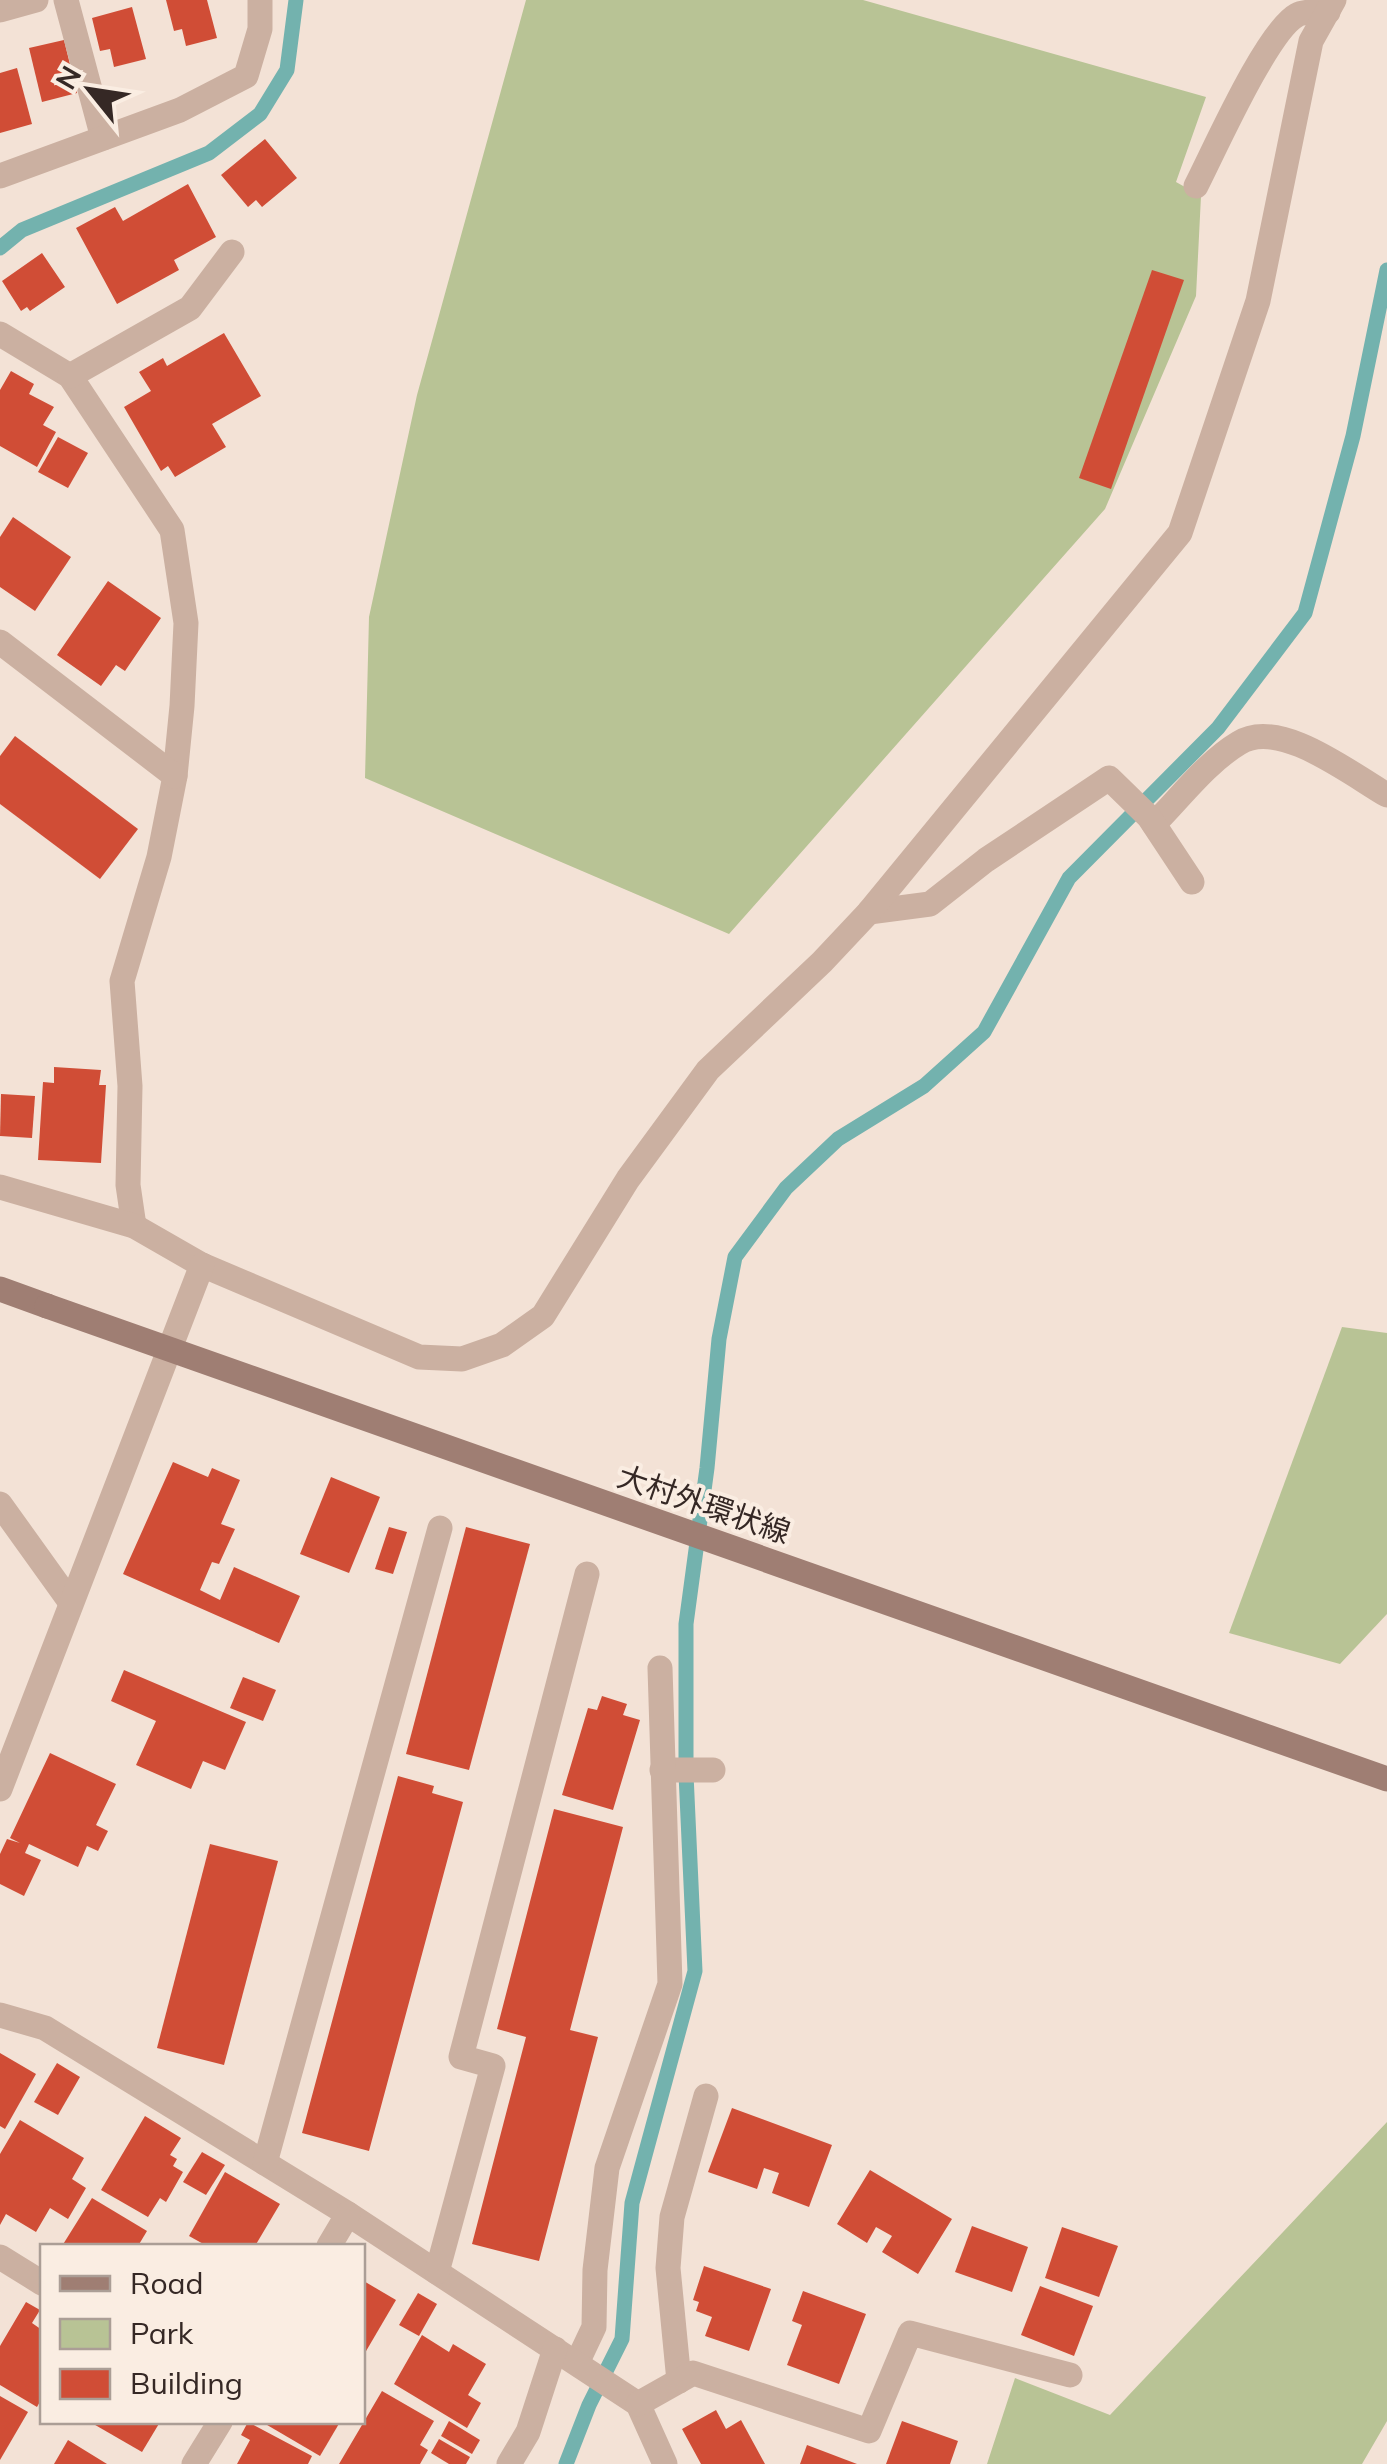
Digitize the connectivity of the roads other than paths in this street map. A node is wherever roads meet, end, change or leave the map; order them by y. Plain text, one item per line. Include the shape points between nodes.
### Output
1 (36, 0) edge
2 (66, 0) edge
3 (260, 0) edge
4 (1331, 6) edge
5 (0, 10) edge
6 (103, 138) junction
7 (0, 176) edge
8 (1196, 186) dead end
9 (232, 252) dead end
10 (0, 334) edge
11 (70, 376) junction
12 (0, 642) edge
13 (174, 776) junction
14 (1387, 796) edge
15 (1152, 821) junction
16 (1192, 882) dead end
17 (869, 912) junction
18 (0, 1187) edge
19 (134, 1226) junction
20 (202, 1265) junction
21 (0, 1290) edge
22 (0, 1504) edge
23 (440, 1528) dead end
24 (587, 1574) dead end
25 (71, 1603) junction
26 (660, 1668) dead end
27 (664, 1770) junction
28 (713, 1770) dead end
29 (1387, 1778) edge
30 (0, 1788) edge
31 (0, 2015) edge
32 (706, 2096) dead end
33 (266, 2163) junction
34 (348, 2214) junction
35 (329, 2244) edge
36 (0, 2257) edge
37 (437, 2272) junction
38 (40, 2281) edge
39 (555, 2349) junction
40 (581, 2366) junction
41 (1070, 2375) dead end
42 (679, 2381) junction
43 (627, 2397) junction
44 (219, 2424) edge
45 (194, 2464) edge
46 (509, 2464) edge
47 (664, 2464) edge

1 - 5 street
2 - 6 street
3 - 6 street via 260,29 246,76
4 - 8 street via 1298,13 1283,28
4 - 17 street via 1311,41 1258,301 1180,533
6 - 7 street
9 - 11 street via 190,308
10 - 11 street
11 - 13 street via 172,530 186,622
12 - 13 street
13 - 19 street via 159,857 122,981
14 - 15 street via 1299,744 1258,736 1240,742
15 - 16 street
15 - 17 street via 1109,778 930,904
17 - 20 street via 708,1070 628,1178 542,1316 502,1345 462,1358 419,1357
18 - 19 street
19 - 20 street
20 - 25 street
21 - 29 main road, 大村外環状線, bridge
22 - 25 street
23 - 33 street
24 - 37 street via 461,2057 493,2066
25 - 30 street
26 - 27 street
27 - 28 street
27 - 40 street via 670,1984 607,2168 594,2328
31 - 33 street via 44,2028
32 - 42 street via 672,2217 668,2268
33 - 34 street
34 - 35 street
34 - 37 street
36 - 38 street
37 - 39 street
39 - 40 street
39 - 46 street via 528,2432
40 - 43 street
41 - 42 street via 910,2332 869,2431 693,2373
42 - 43 street
43 - 47 street
44 - 45 street

